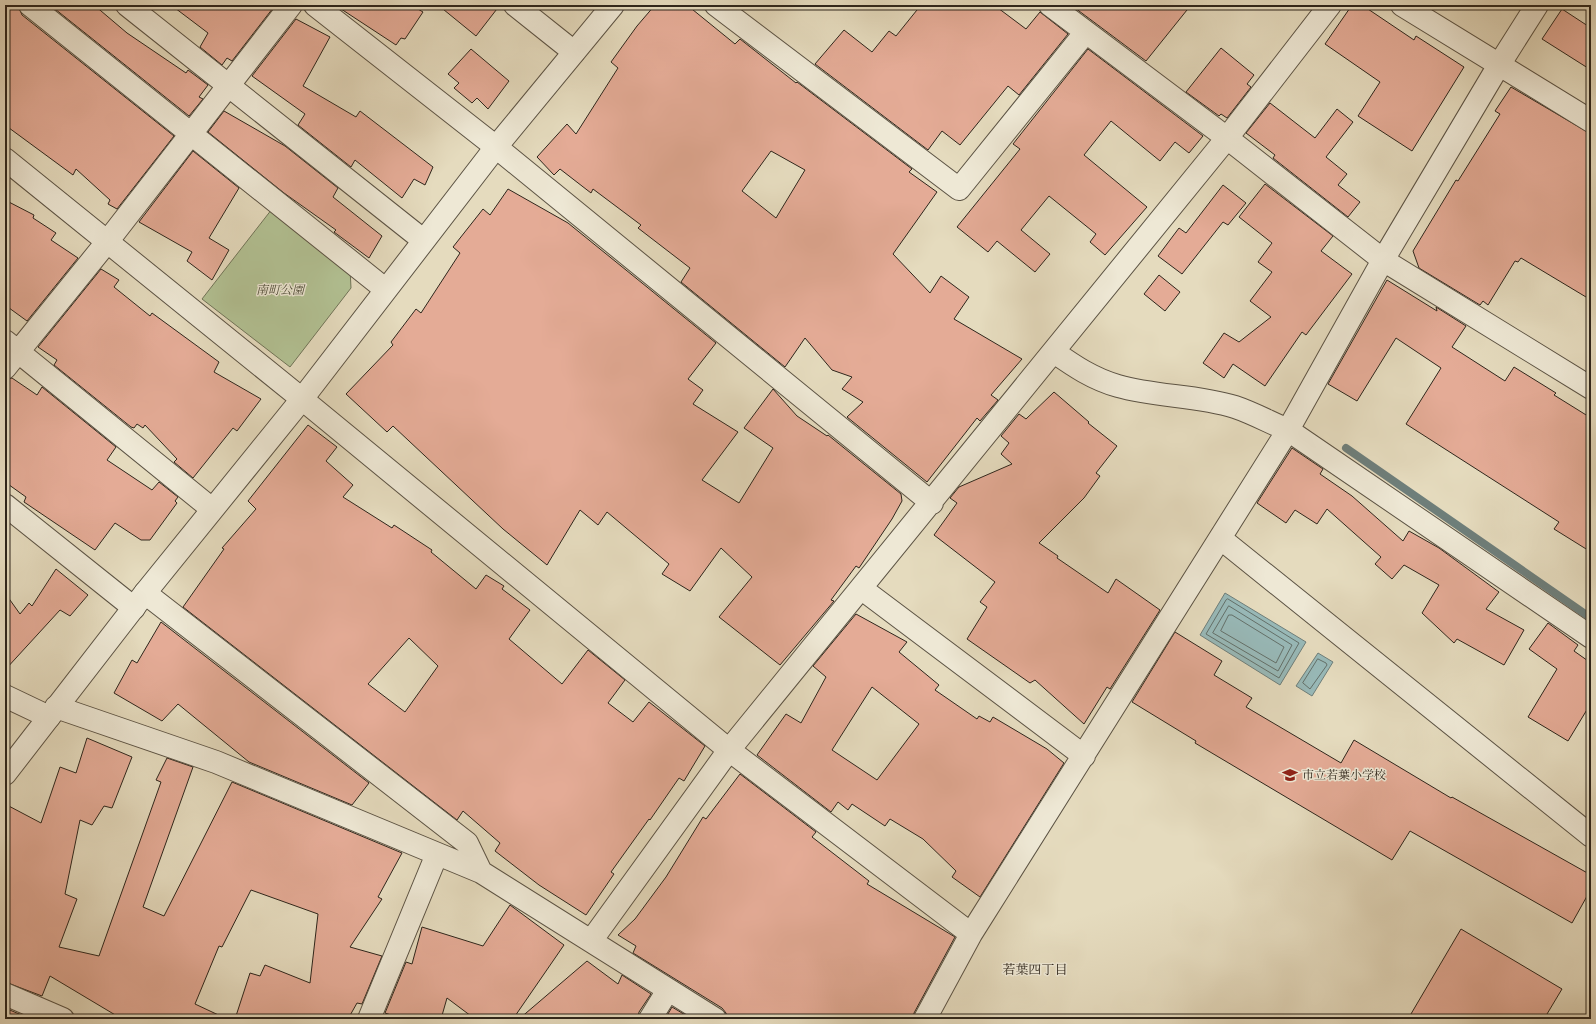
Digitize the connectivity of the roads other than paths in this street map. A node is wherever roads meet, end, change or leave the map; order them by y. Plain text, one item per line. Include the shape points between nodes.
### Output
1 (30, 5) edge
2 (127, 5) edge
3 (291, 5) edge
4 (315, 5) edge
5 (515, 5) edge
6 (613, 5) edge
7 (716, 5) edge
8 (1050, 5) edge
9 (1330, 5) edge
10 (1402, 5) edge
11 (1537, 5) edge
12 (1086, 33) junction
13 (574, 52) junction
14 (1499, 65) junction
15 (229, 86) junction
16 (1591, 122) edge
17 (191, 134) junction
18 (1227, 138) junction
19 (496, 147) junction
20 (5, 159) edge
21 (423, 240) junction
22 (107, 242) junction
23 (1383, 260) junction
24 (385, 289) junction
25 (1054, 352) junction
26 (9, 353) edge
27 (1591, 388) edge
28 (302, 399) junction
29 (1288, 430) junction
30 (932, 503) junction
31 (5, 505) edge
32 (212, 509) junction
33 (1220, 538) junction
34 (862, 589) junction
35 (140, 601) junction
36 (1591, 637) edge
37 (5, 696) edge
38 (53, 712) junction
39 (729, 750) junction
40 (1084, 756) junction
41 (5, 774) edge
42 (1591, 836) edge
43 (437, 854) junction
44 (480, 872) junction
45 (971, 934) junction
46 (591, 941) junction
47 (668, 990) junction
48 (5, 994) edge
49 (63, 1019) edge
50 (369, 1019) edge
51 (650, 1019) edge
52 (715, 1019) edge
53 (925, 1019) edge

1 - 17 street
2 - 15 street
3 - 15 street
4 - 19 street
5 - 13 street
6 - 13 street
7 - 12 street via 959,189
8 - 12 street
9 - 18 street
10 - 14 street
11 - 14 street
12 - 18 street
13 - 19 street
14 - 16 street
14 - 23 street
15 - 17 street
15 - 21 street
17 - 22 street
17 - 24 street
18 - 23 street
18 - 25 street
19 - 21 street
19 - 30 street
20 - 22 street
21 - 24 street
22 - 26 street
22 - 28 street
23 - 27 street
23 - 29 street
24 - 28 street
25 - 29 street via 1078,370 1118,386 1235,407
25 - 30 street
26 - 32 street
28 - 32 street
28 - 39 street
29 - 33 street
29 - 36 street
30 - 34 street
31 - 35 street
32 - 35 street
33 - 40 street
33 - 42 street
34 - 39 street
34 - 40 street
35 - 38 street
35 - 44 street via 467,843
37 - 38 street
38 - 41 street
38 - 43 street via 216,762
39 - 45 street
39 - 46 street
40 - 45 street
43 - 44 street
43 - 50 street
44 - 46 street
45 - 53 street
46 - 47 street
47 - 51 street
47 - 52 street
48 - 49 street

